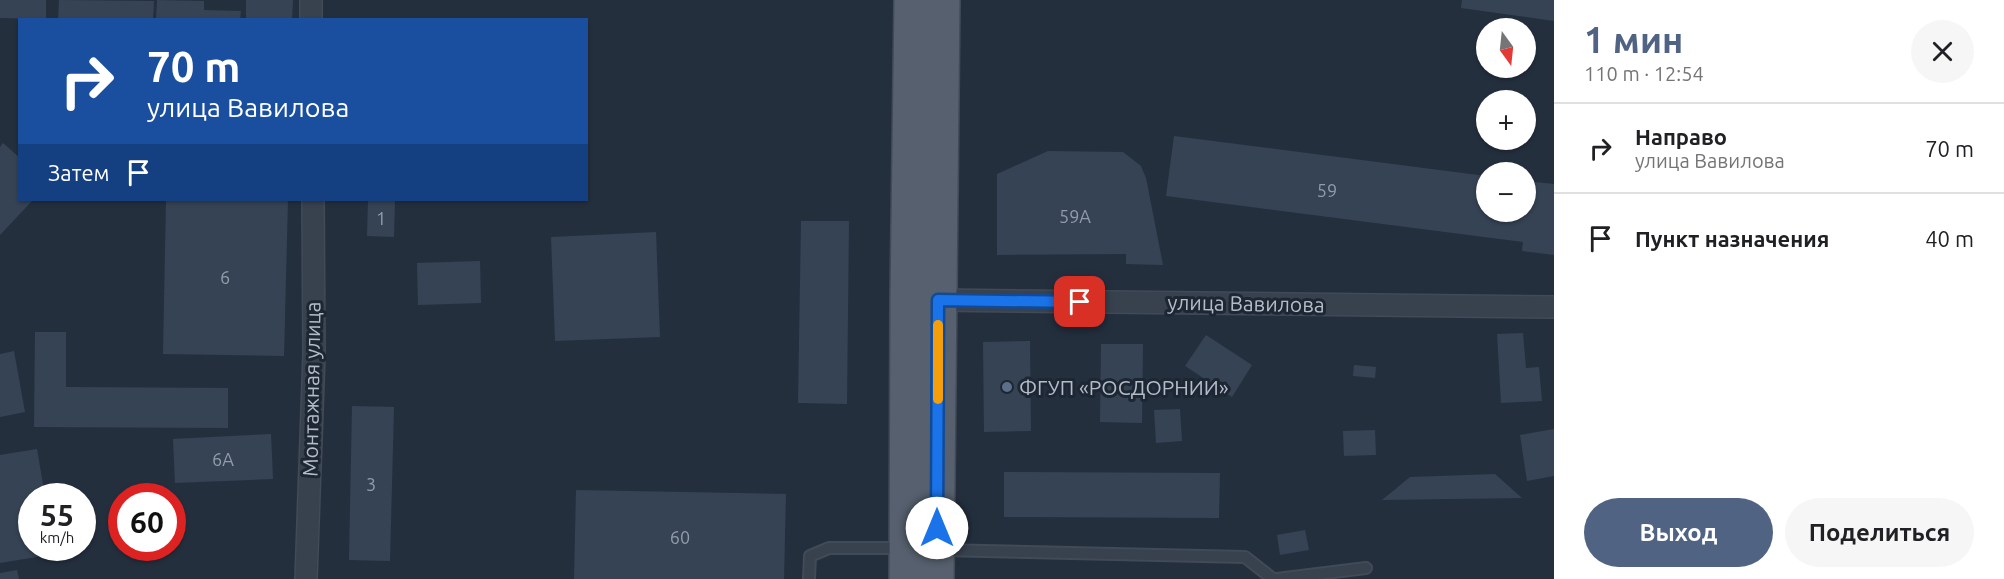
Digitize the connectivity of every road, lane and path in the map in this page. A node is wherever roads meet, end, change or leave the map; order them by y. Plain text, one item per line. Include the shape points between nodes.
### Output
1 (311, 0) edge
2 (911, 0) edge
3 (943, 0) edge
4 (311, 18) edge
5 (313, 201) edge
6 (938, 300) junction
7 (1554, 307) edge
8 (922, 564) edge
9 (1366, 568) dead end
10 (306, 579) edge
11 (809, 579) edge
12 (1275, 579) edge

1 - 4 street
2 - 8 main road via 907,299
3 - 6 main road
5 - 10 street, Монтажная улица via 314,354
6 - 7 street, улица Вавилова
6 - 8 main road
8 - 11 lane via 829,548 810,556
8 - 12 lane via 1245,557
9 - 12 lane

